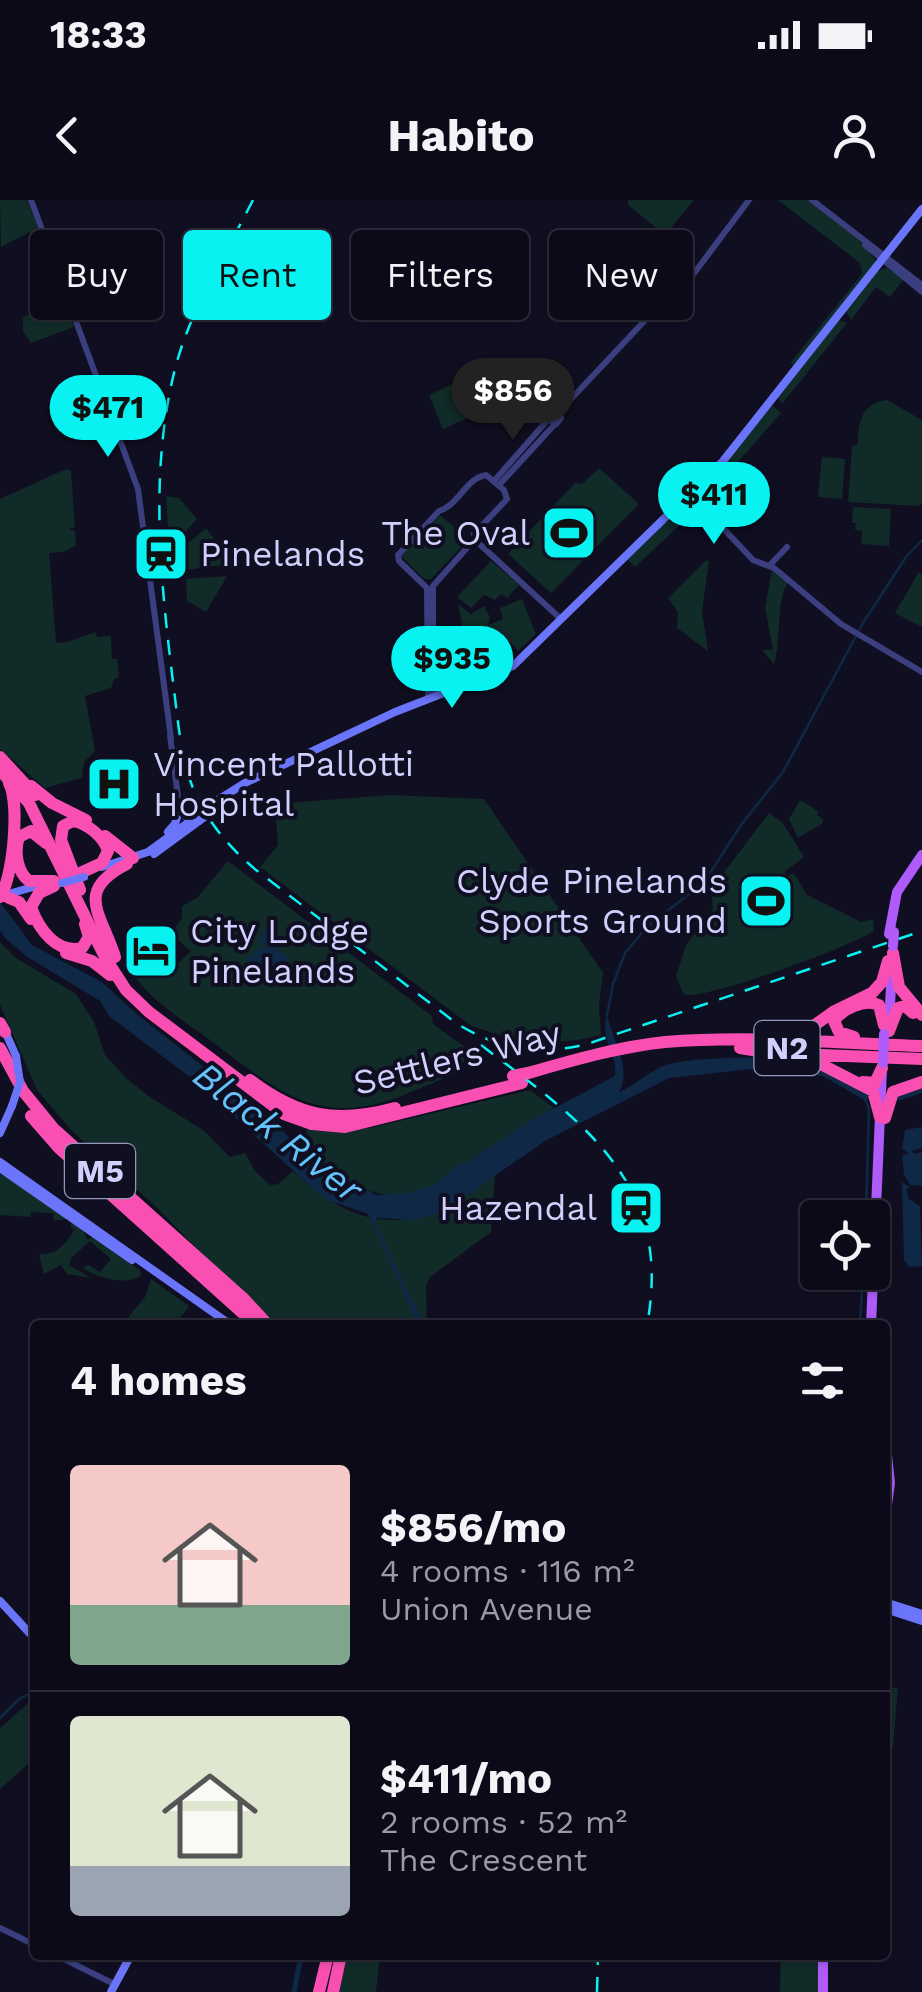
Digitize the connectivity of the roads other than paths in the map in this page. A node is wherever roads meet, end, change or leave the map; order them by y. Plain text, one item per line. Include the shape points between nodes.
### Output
1 (31, 200) edge
2 (812, 200) edge
3 (749, 202) edge
4 (922, 209) edge
5 (883, 259) junction
6 (693, 271) edge
7 (922, 289) edge
8 (648, 320) edge
9 (497, 483) junction
10 (689, 494) junction
11 (476, 538) junction
12 (787, 547) dead end
13 (769, 566) junction
14 (429, 586) junction
15 (560, 621) junction
16 (922, 672) edge
17 (432, 698) junction
18 (0, 758) edge
19 (0, 771) edge
20 (22, 778) junction
21 (180, 807) junction
22 (194, 822) junction
23 (181, 834) junction
24 (200, 835) dead end
25 (150, 850) junction
26 (54, 853) junction
27 (10, 857) junction
28 (922, 858) edge
29 (130, 861) junction
30 (0, 877) edge
31 (71, 881) junction
32 (2, 899) edge
33 (891, 945) junction
34 (114, 957) junction
35 (124, 986) junction
36 (922, 1018) edge
37 (2, 1025) edge
38 (887, 1031) junction
39 (780, 1036) junction
40 (868, 1039) junction
41 (739, 1044) junction
42 (0, 1048) edge
43 (919, 1050) edge
44 (792, 1054) junction
45 (858, 1057) junction
46 (0, 1063) edge
47 (885, 1065) junction
48 (525, 1078) junction
49 (922, 1080) edge
50 (883, 1096) junction
51 (883, 1117) joint
52 (0, 1133) edge
53 (0, 1165) edge
54 (216, 1281) junction
55 (216, 1320) edge
56 (224, 1320) edge
57 (251, 1320) edge
58 (262, 1320) edge
59 (873, 1320) edge
60 (0, 1599) edge
61 (890, 1607) edge
62 (922, 1618) edge
63 (30, 1631) edge
64 (0, 1928) edge
65 (30, 1943) edge
66 (64, 1960) edge
67 (127, 1960) edge
68 (328, 1960) edge
69 (341, 1960) edge
70 (823, 1960) edge
71 (112, 1988) edge
72 (320, 1992) edge
73 (335, 1992) edge
74 (822, 1992) edge

1 - 21 street via 138,490
2 - 5 street
3 - 6 street
4 - 5 main road
5 - 7 street
5 - 10 main road via 730,453
8 - 9 street
9 - 11 street via 506,500
9 - 14 street via 476,477 399,553 399,561
10 - 13 street via 753,560
10 - 15 main road
11 - 14 street
11 - 15 street
12 - 13 street
13 - 16 street via 852,630
14 - 17 street
15 - 17 main road via 509,668
17 - 22 main road, bridge via 231,792
18 - 20 highway, Settlers Way / N2
19 - 26 highway, Settlers Way / N2 via 26,798
19 - 27 highway via 16,803
20 - 29 highway via 82,817
20 - 31 highway, Settlers Way / N2 via 40,804
21 - 22 street
21 - 25 main road via 175,824
22 - 23 main road
22 - 25 main road
23 - 24 main road
23 - 29 main road
25 - 29 main road
26 - 31 highway, Settlers Way / N2
26 - 31 highway via 36,832 16,842 22,876
27 - 30 highway
27 - 32 highway
28 - 33 main road via 899,888
29 - 31 main road
29 - 34 highway via 105,876 96,891
31 - 31 highway via 102,864 108,847 73,821 63,826 61,840
31 - 31 highway via 34,898 32,914 56,944 77,950 89,937
31 - 32 main road
31 - 34 highway, Settlers Way / N2
31 - 35 highway, Settlers Way / N2
32 - 35 highway via 19,902 52,946 92,961
33 - 36 highway via 899,988
33 - 38 main road
33 - 39 highway via 882,982 872,993 808,1030
34 - 48 highway, Settlers Way / N2 via 158,1009 300,1110 366,1114
35 - 48 highway, Settlers Way / N2 via 271,1106 312,1124 366,1124
36 - 38 highway via 900,1007
37 - 52 main road, bridge via 20,1082
38 - 40 highway via 880,1007 870,1001 836,1017 839,1032
38 - 47 main road, bridge
39 - 40 highway
39 - 41 highway
40 - 43 highway
41 - 43 highway, Settlers Way / N2
41 - 44 highway
41 - 48 highway, Settlers Way / N2 via 637,1050
42 - 54 highway, M5 via 54,1129
43 - 45 highway
44 - 45 highway
44 - 50 highway
45 - 47 highway via 842,1066 863,1082 875,1083
46 - 54 highway, M5 via 53,1142
47 - 49 highway via 898,1084
47 - 50 main road
49 - 50 highway
50 - 51 highway
51 - 59 main road
53 - 55 main road
53 - 56 main road
54 - 57 highway, M5
54 - 58 highway, M5
60 - 63 main road
61 - 62 main road
64 - 65 street
66 - 71 street
67 - 71 main road
68 - 72 highway
69 - 73 highway
70 - 74 main road

